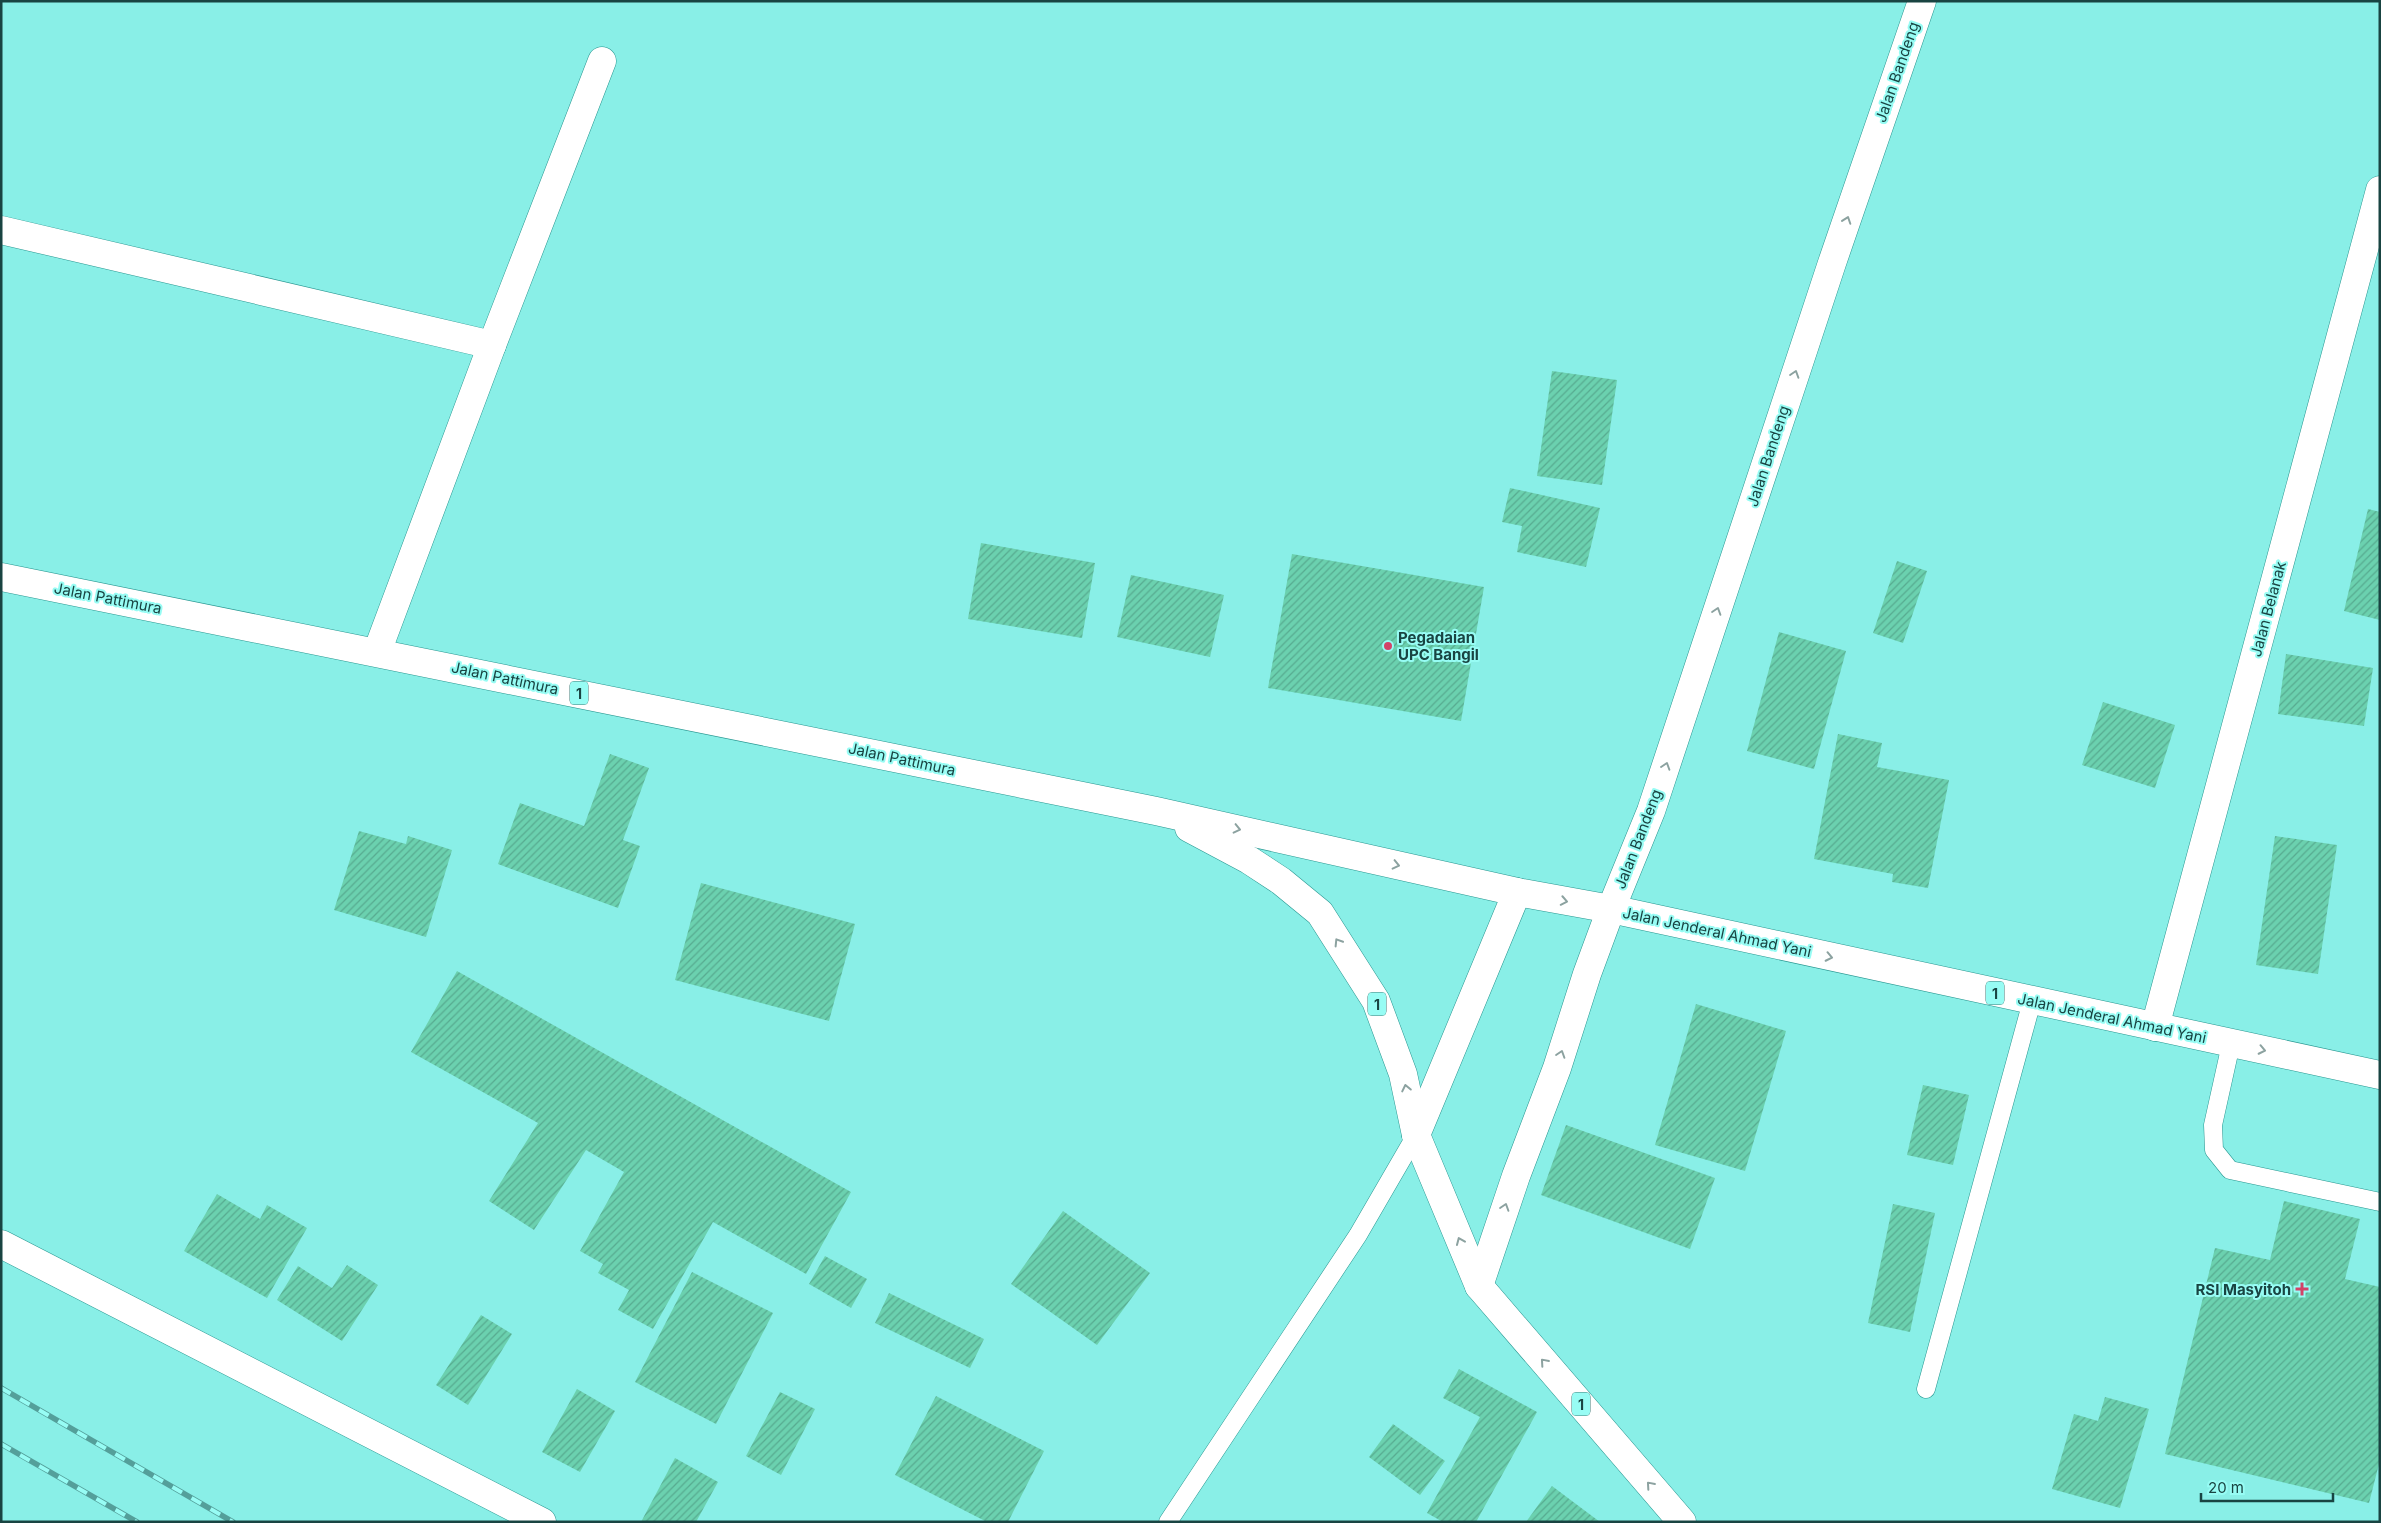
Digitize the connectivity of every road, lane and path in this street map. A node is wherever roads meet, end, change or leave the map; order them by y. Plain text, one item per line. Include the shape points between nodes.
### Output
1 (1922, 1) edge
2 (602, 61) dead end
3 (2380, 190) edge
4 (1, 230) edge
5 (492, 345) junction
6 (1, 577) edge
7 (377, 652) junction
8 (1156, 811) junction
9 (1517, 892) junction
10 (1611, 909) junction
11 (2032, 1001) junction
12 (2155, 1027) junction
13 (2231, 1044) junction
14 (2380, 1075) edge
15 (1416, 1135) junction
16 (2380, 1202) edge
17 (1, 1244) edge
18 (1479, 1286) junction
19 (1926, 1390) dead end
20 (542, 1522) edge
21 (1168, 1522) edge
22 (1682, 1522) edge

10 -> 1 main road, Jalan Bandeng via 1651,811
2 - 5 main road
3 - 12 main road, Jalan Belanak
4 - 5 main road
5 - 7 main road
6 - 7 main road, Jalan Pattimura / 1
7 - 8 main road, Jalan Pattimura / 1
8 -> 9 main road, 1
15 -> 8 main road, 1 via 1403,1074 1376,1002 1320,913 1249,860
9 -> 10 main road, 1
9 - 15 main road
10 -> 11 main road, Jalan Jenderal Ahmad Yani / 1
18 -> 10 main road, Jalan Bandeng
11 - 12 main road, Jalan Jenderal Ahmad Yani / 1
11 - 19 lane
12 - 13 main road, Jalan Jenderal Ahmad Yani / 1
13 -> 14 main road, Jalan Jenderal Ahmad Yani / 1
13 - 16 lane via 2213,1125 2214,1150 2230,1170
18 -> 15 main road, 1
15 - 21 lane via 1358,1236
17 - 20 main road
22 -> 18 main road, 1

